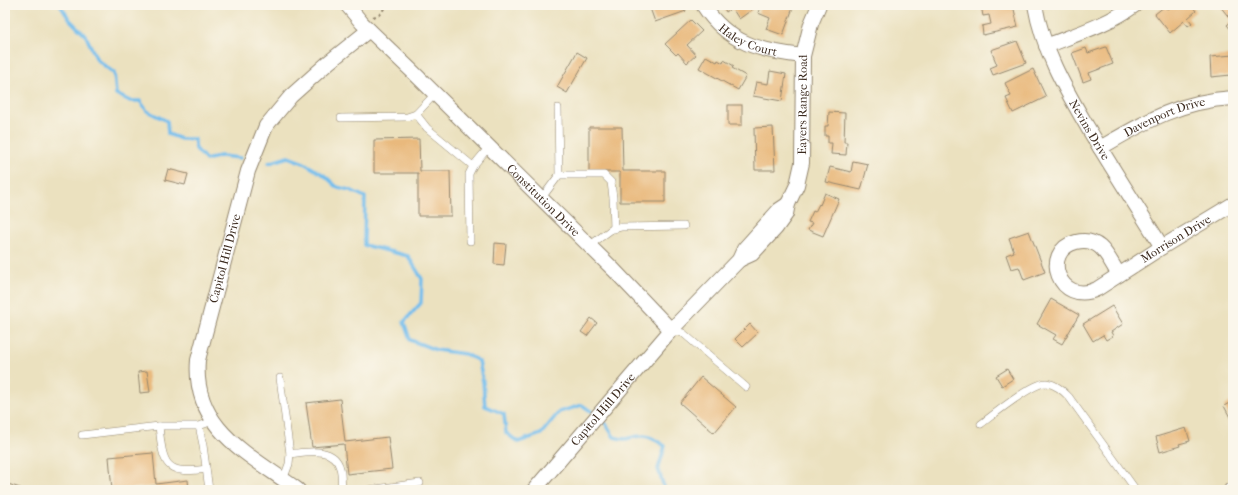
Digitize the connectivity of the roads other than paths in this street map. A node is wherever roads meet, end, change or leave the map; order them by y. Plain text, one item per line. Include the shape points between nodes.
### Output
1 (347, 5) edge
2 (703, 5) edge
3 (819, 5) edge
4 (1035, 5) edge
5 (1135, 5) edge
6 (366, 27) junction
7 (1046, 46) junction
8 (803, 56) junction
9 (435, 94) junction
10 (1233, 98) edge
11 (558, 108) dead end
12 (416, 114) junction
13 (341, 118) dead end
14 (489, 147) junction
15 (1100, 148) junction
16 (473, 166) junction
17 (559, 175) junction
18 (541, 199) junction
19 (1233, 204) edge
20 (684, 226) dead end
21 (614, 229) junction
22 (470, 240) dead end
23 (589, 246) junction
24 (1162, 247) junction
25 (1119, 275) dead end
26 (671, 330) junction
27 (280, 378) dead end
28 (746, 387) dead end
29 (213, 421) junction
30 (980, 424) dead end
31 (159, 426) junction
32 (199, 426) junction
33 (82, 435) dead end
34 (290, 454) junction
35 (206, 469) junction
36 (283, 480) junction
37 (420, 483) dead end
38 (209, 490) edge
39 (298, 490) edge
40 (342, 490) edge
41 (368, 490) edge
42 (534, 490) edge
43 (1136, 490) edge

1 - 6 street, Constitution Drive
2 - 8 street, Haley Court via 716,22 739,41 774,53
3 - 8 street, Eayers Range Road
4 - 7 street, Nevins Drive
5 - 7 street via 1117,17
6 - 9 street, Constitution Drive
6 - 29 street, Capitol Hill Drive via 291,96 266,126 258,142 198,360 198,388
7 - 15 street, Nevins Drive via 1060,79
8 - 26 street, Eayers Range Road via 802,163 786,214 766,240 752,254 739,260
9 - 12 lane
9 - 14 street, Constitution Drive
10 - 15 street, Davenport Drive via 1171,110
11 - 17 lane
12 - 13 lane via 407,117
12 - 16 lane via 427,128
14 - 16 lane
14 - 18 street, Constitution Drive
15 - 24 street, Nevins Drive
16 - 22 lane via 469,174
17 - 18 lane
17 - 21 lane via 604,175 611,182
18 - 23 street, Constitution Drive
19 - 24 street, Morrison Drive
20 - 21 lane
21 - 23 lane
23 - 26 street, Constitution Drive
24 - 25 street, Morrison Drive
26 - 28 lane, Constitution Drive via 683,333
26 - 42 street, Capitol Hill Drive
27 - 34 lane
29 - 32 lane
29 - 36 street, Capitol Hill Drive via 242,451
30 - 43 lane via 1031,388 1046,383 1060,388
31 - 32 lane
31 - 33 lane
31 - 35 lane via 161,444 169,466 182,471
32 - 35 lane
34 - 36 lane
34 - 40 lane via 311,451 330,454 337,460 341,469
35 - 38 lane
36 - 39 street, Capitol Hill Drive
37 - 41 lane

